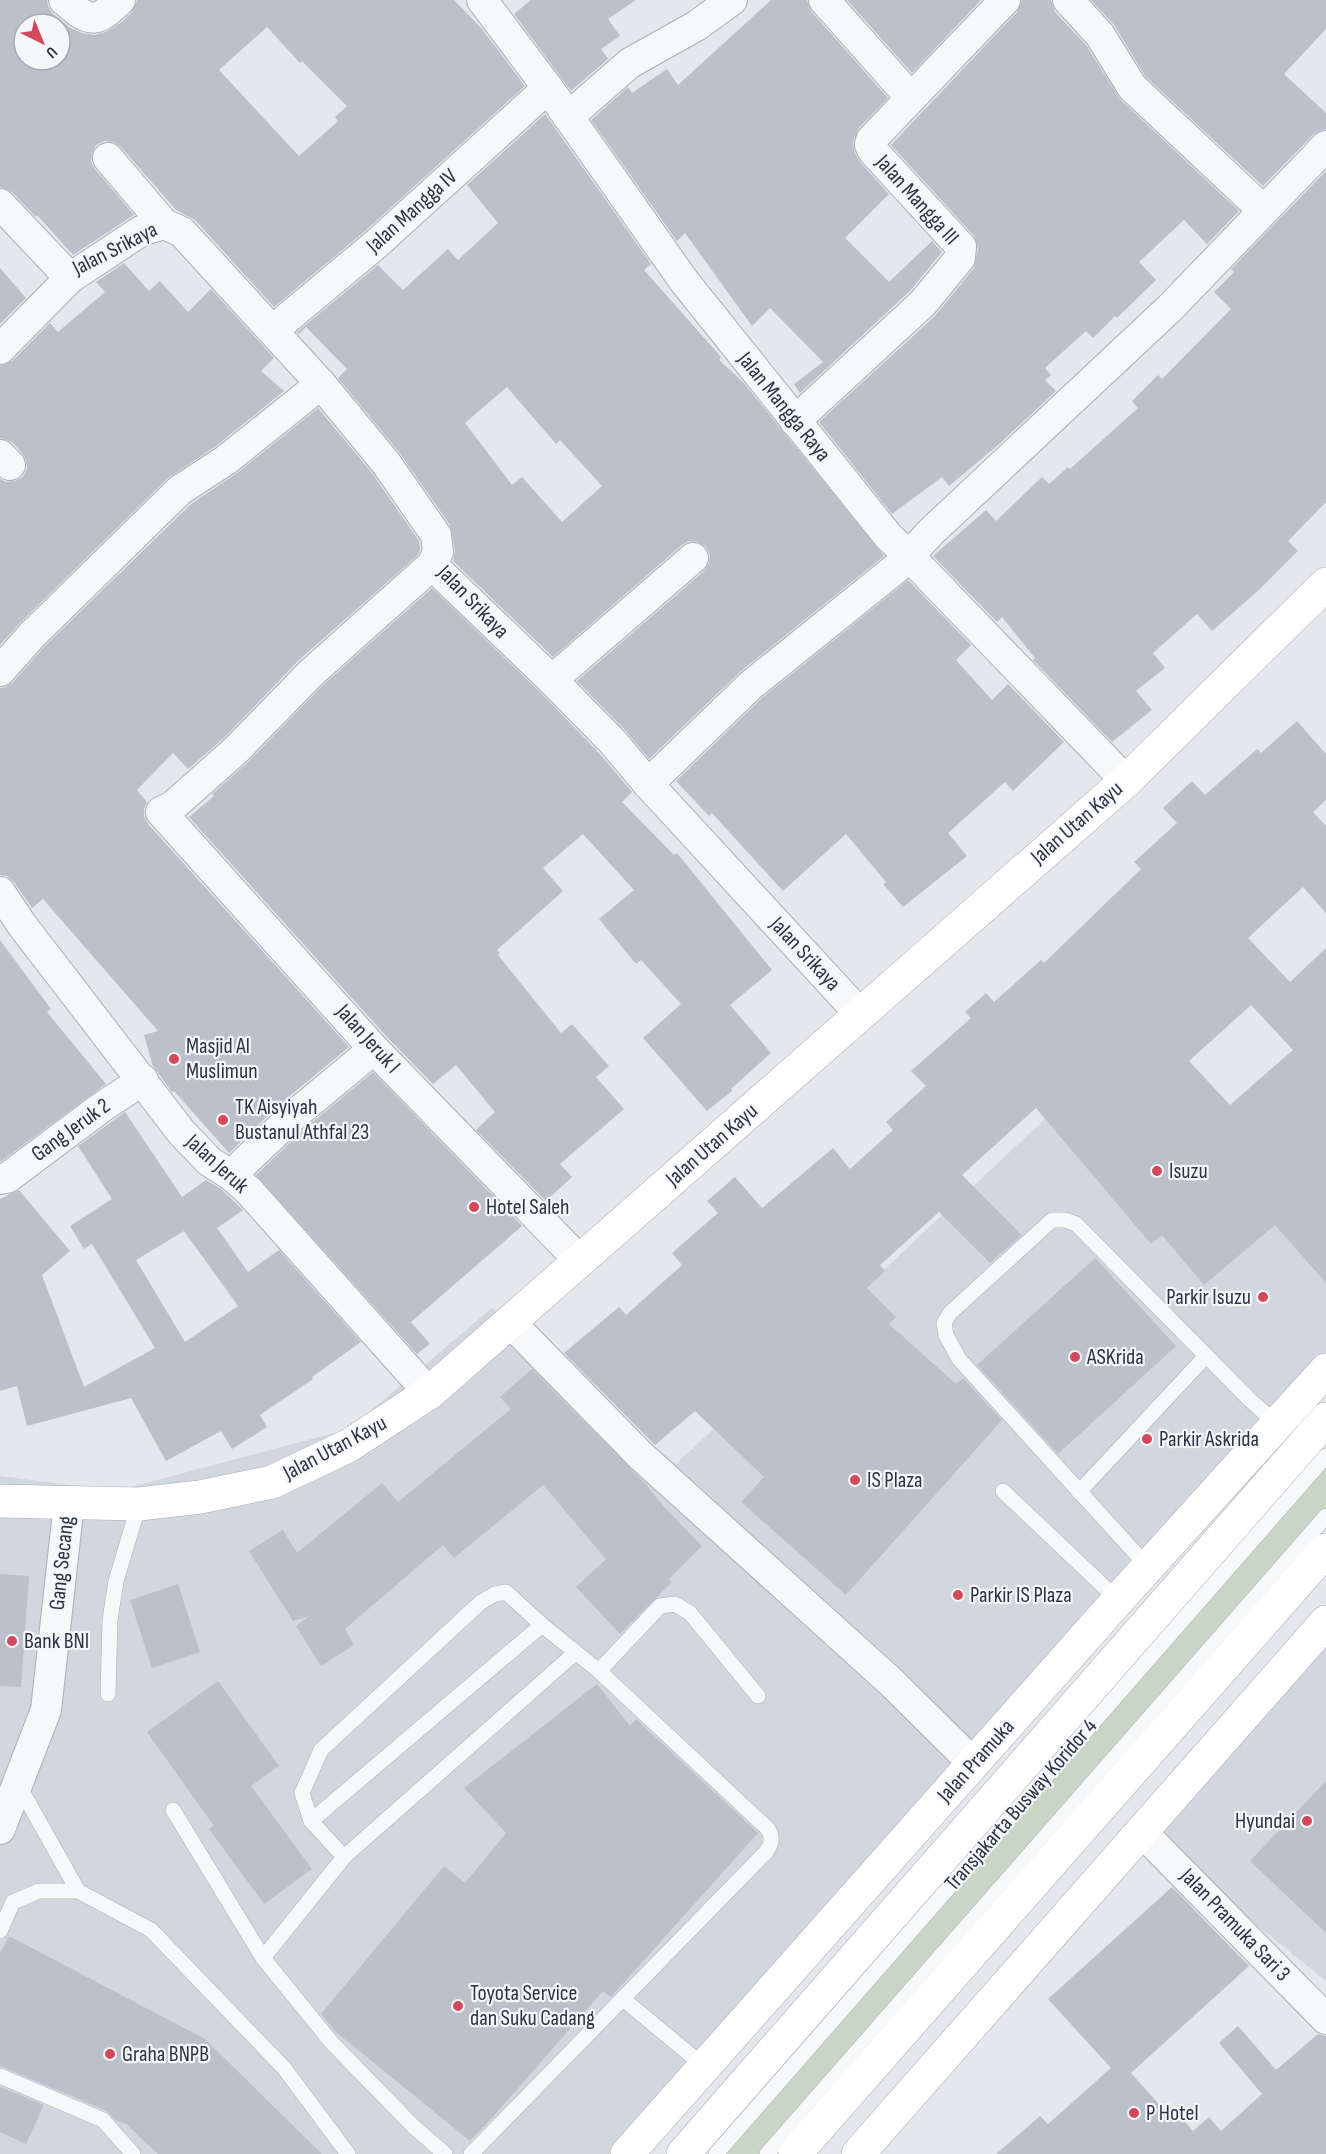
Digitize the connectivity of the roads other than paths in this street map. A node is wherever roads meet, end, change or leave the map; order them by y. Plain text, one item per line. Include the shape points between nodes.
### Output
1 (64, 0) edge
2 (120, 0) edge
3 (482, 0) edge
4 (732, 0) edge
5 (824, 0) edge
6 (1005, 0) edge
7 (1068, 0) edge
8 (548, 88) junction
9 (911, 98) junction
10 (568, 117) junction
11 (1326, 146) edge
12 (108, 158) dead end
13 (0, 204) edge
14 (1263, 210) junction
15 (164, 224) junction
16 (70, 278) junction
17 (273, 330) junction
18 (0, 349) edge
19 (321, 384) junction
20 (795, 421) junction
21 (909, 556) junction
22 (693, 558) dead end
23 (432, 565) junction
24 (1326, 584) edge
25 (0, 671) edge
26 (552, 680) junction
27 (1126, 781) junction
28 (648, 784) junction
29 (0, 892) edge
30 (860, 1014) junction
31 (374, 1048) junction
32 (143, 1080) junction
33 (231, 1175) junction
34 (0, 1179) edge
35 (580, 1261) junction
36 (510, 1322) junction
37 (1206, 1356) junction
38 (1326, 1370) edge
39 (429, 1393) junction
40 (1326, 1419) edge
41 (1278, 1425) junction
42 (1326, 1456) edge
43 (1003, 1491) dead end
44 (1079, 1492) junction
45 (0, 1501) edge
46 (69, 1503) junction
47 (139, 1504) junction
48 (1326, 1516) edge
49 (1326, 1550) edge
50 (1149, 1568) junction
51 (1118, 1600) junction
52 (1326, 1622) edge
53 (542, 1625) junction
54 (575, 1653) junction
55 (599, 1671) junction
56 (108, 1694) dead end
57 (758, 1696) dead end
58 (974, 1764) junction
59 (17, 1782) junction
60 (172, 1810) dead end
61 (311, 1821) junction
62 (0, 1829) edge
63 (1142, 1832) junction
64 (344, 1857) junction
65 (78, 1891) junction
66 (0, 1931) edge
67 (263, 1958) junction
68 (623, 1998) junction
69 (1326, 2019) edge
70 (705, 2067) junction
71 (0, 2076) edge
72 (133, 2154) edge
73 (348, 2154) edge
74 (445, 2154) edge
75 (471, 2154) edge
76 (627, 2154) edge
77 (683, 2154) edge
78 (716, 2154) edge
79 (767, 2154) edge
80 (795, 2154) edge
81 (858, 2154) edge

1 - 2 street via 80,15 91,19
3 - 8 street, Jalan Mangga Raya
4 - 10 street via 672,42 630,63
5 - 9 street
6 - 9 street, Jalan Mangga III
7 - 14 street via 1100,35 1132,87
8 - 10 street, Jalan Mangga Raya
8 - 17 street, Jalan Mangga IV via 375,246
9 - 20 street, Jalan Mangga III via 870,145 961,247 960,258 923,303
10 - 20 street, Jalan Mangga Raya via 684,281
11 - 14 street
12 - 15 street
13 - 16 street, Jalan Srikaya
14 - 21 street via 1170,308
15 - 16 street, Jalan Srikaya via 141,231
15 - 17 street, Jalan Srikaya via 182,232
16 - 18 street
17 - 19 street, Jalan Srikaya
19 - 23 street, Jalan Srikaya via 386,463 436,535 438,552
19 - 25 street via 226,460 180,490 32,634
20 - 21 street, Jalan Mangga Raya via 888,536
21 - 27 street, Jalan Mangga Raya
21 - 28 street via 751,685
22 - 26 street
23 - 26 street, Jalan Srikaya
23 - 31 street, Jalan Jeruk I via 311,673 236,750 173,806 161,812
24 - 27 main road, Jalan Utan Kayu
26 - 28 street, Jalan Srikaya
27 - 30 main road, Jalan Utan Kayu
28 - 30 street, Jalan Srikaya
29 - 32 street, Jalan Jeruk
30 - 35 main road, Jalan Utan Kayu
31 - 33 street
31 - 35 street, Jalan Jeruk I
32 - 33 street, Jalan Jeruk via 182,1133 210,1162
32 - 34 street, Gang Jeruk 2 via 7,1178
33 - 39 street, Jalan Jeruk
35 - 36 main road, Jalan Utan Kayu
36 - 39 main road, Jalan Utan Kayu
36 - 58 street via 640,1455 890,1681
37 - 41 lane
37 - 44 lane
37 - 44 lane via 1076,1224 1065,1220 1052,1220 950,1314 944,1323 946,1335 959,1359
38 - 41 main road, Jalan Pramuka
39 - 47 main road, Jalan Utan Kayu via 348,1446 272,1482 200,1497
40 - 77 main road, Jalan Pramuka
41 - 50 main road, Jalan Pramuka
42 - 78 lane, Transjakarta Busway Koridor 4
43 - 51 lane
44 - 50 lane
45 - 46 main road, Jalan Utan Kayu
46 - 47 main road, Jalan Utan Kayu
46 - 59 street, Gang Secang via 46,1710
47 - 56 lane via 116,1581 110,1620
48 - 79 lane, Transjakarta Busway Koridor 4
49 - 80 main road
50 - 51 main road, Jalan Pramuka
51 - 58 main road, Jalan Pramuka
52 - 63 main road
53 - 54 lane
53 - 61 lane
53 - 61 lane via 506,1592 481,1602 321,1750 302,1793
54 - 55 lane
54 - 64 lane
55 - 57 lane via 660,1606 675,1604 690,1613
55 - 68 lane via 768,1829 772,1843
58 - 70 main road, Jalan Pramuka
59 - 62 street, Gang Secang
59 - 65 lane
60 - 67 lane
61 - 64 lane
63 - 69 street, Jalan Pramuka Sari 3
63 - 81 main road
64 - 67 lane
65 - 66 lane via 39,1891 14,1902
65 - 73 lane via 151,1930 284,2068
67 - 74 lane via 332,2043
68 - 70 lane
68 - 75 lane
70 - 76 main road, Jalan Pramuka
71 - 72 lane via 103,2120

